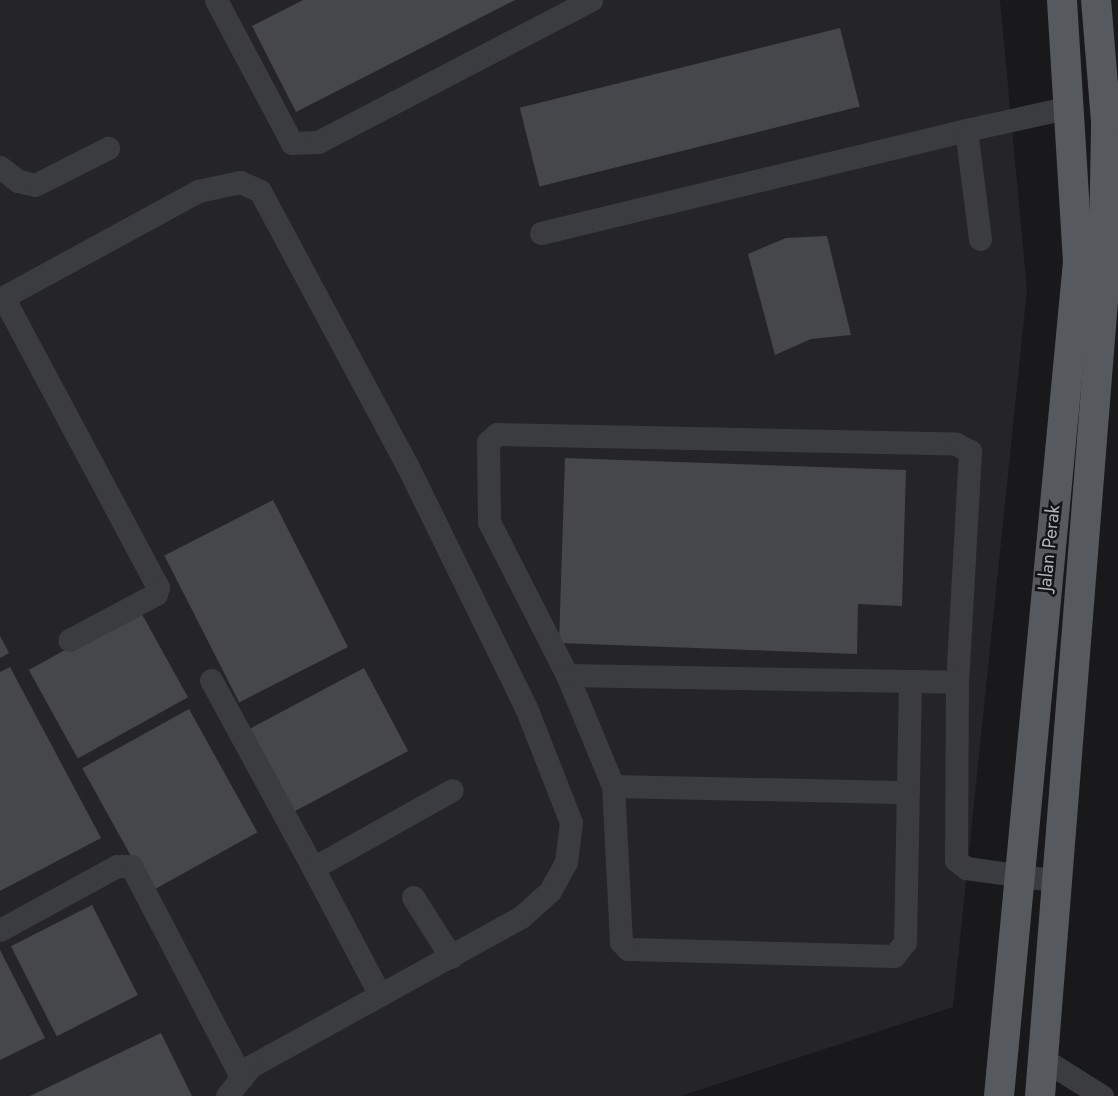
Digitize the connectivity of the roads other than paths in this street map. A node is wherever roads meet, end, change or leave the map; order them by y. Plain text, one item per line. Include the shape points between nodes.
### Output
1 (216, 0) edge
2 (591, 0) edge
3 (1062, 0) edge
4 (1096, 0) edge
5 (1066, 108) junction
6 (966, 130) junction
7 (108, 148) dead end
8 (0, 167) edge
9 (541, 233) dead end
10 (980, 239) dead end
11 (1, 298) edge
12 (69, 640) dead end
13 (567, 675) junction
14 (211, 680) dead end
15 (910, 681) junction
16 (957, 682) junction
17 (613, 786) junction
18 (452, 790) dead end
19 (908, 792) junction
20 (313, 868) junction
21 (1017, 875) junction
22 (1058, 881) junction
23 (413, 897) dead end
24 (0, 930) edge
25 (451, 957) junction
26 (380, 995) junction
27 (1044, 1045) junction
28 (242, 1078) junction
29 (1000, 1088) edge
30 (227, 1096) edge
31 (1040, 1096) edge
32 (1102, 1096) edge

1 - 2 street via 292,143 318,142
3 - 5 main road, Jalan Perak
4 - 22 main road, Jalan Perak via 1106,121 1103,300
5 - 6 street
5 - 21 main road, Jalan Perak via 1077,261
6 - 9 street
6 - 10 street
7 - 8 street via 35,185 18,181
11 - 12 street via 158,587 156,594
11 - 25 street via 198,191 240,183 260,191 413,477 527,710 572,822 566,862 550,891 521,917
13 - 15 street
13 - 16 street via 489,522 488,442 497,434 956,444 970,450
13 - 17 street
14 - 20 street
15 - 16 street
15 - 19 street
16 - 21 street via 956,860 966,868
17 - 19 street
17 - 19 street via 621,942 628,949 894,956 905,942
18 - 20 street
20 - 26 street
21 - 22 street
21 - 29 main road, Jalan Perak
22 - 27 main road, Jalan Perak
23 - 25 street
24 - 28 street via 117,866 131,866
25 - 26 street
26 - 28 street via 251,1066
27 - 29 main road
27 - 31 main road, Jalan Perak
27 - 32 street
28 - 30 street

